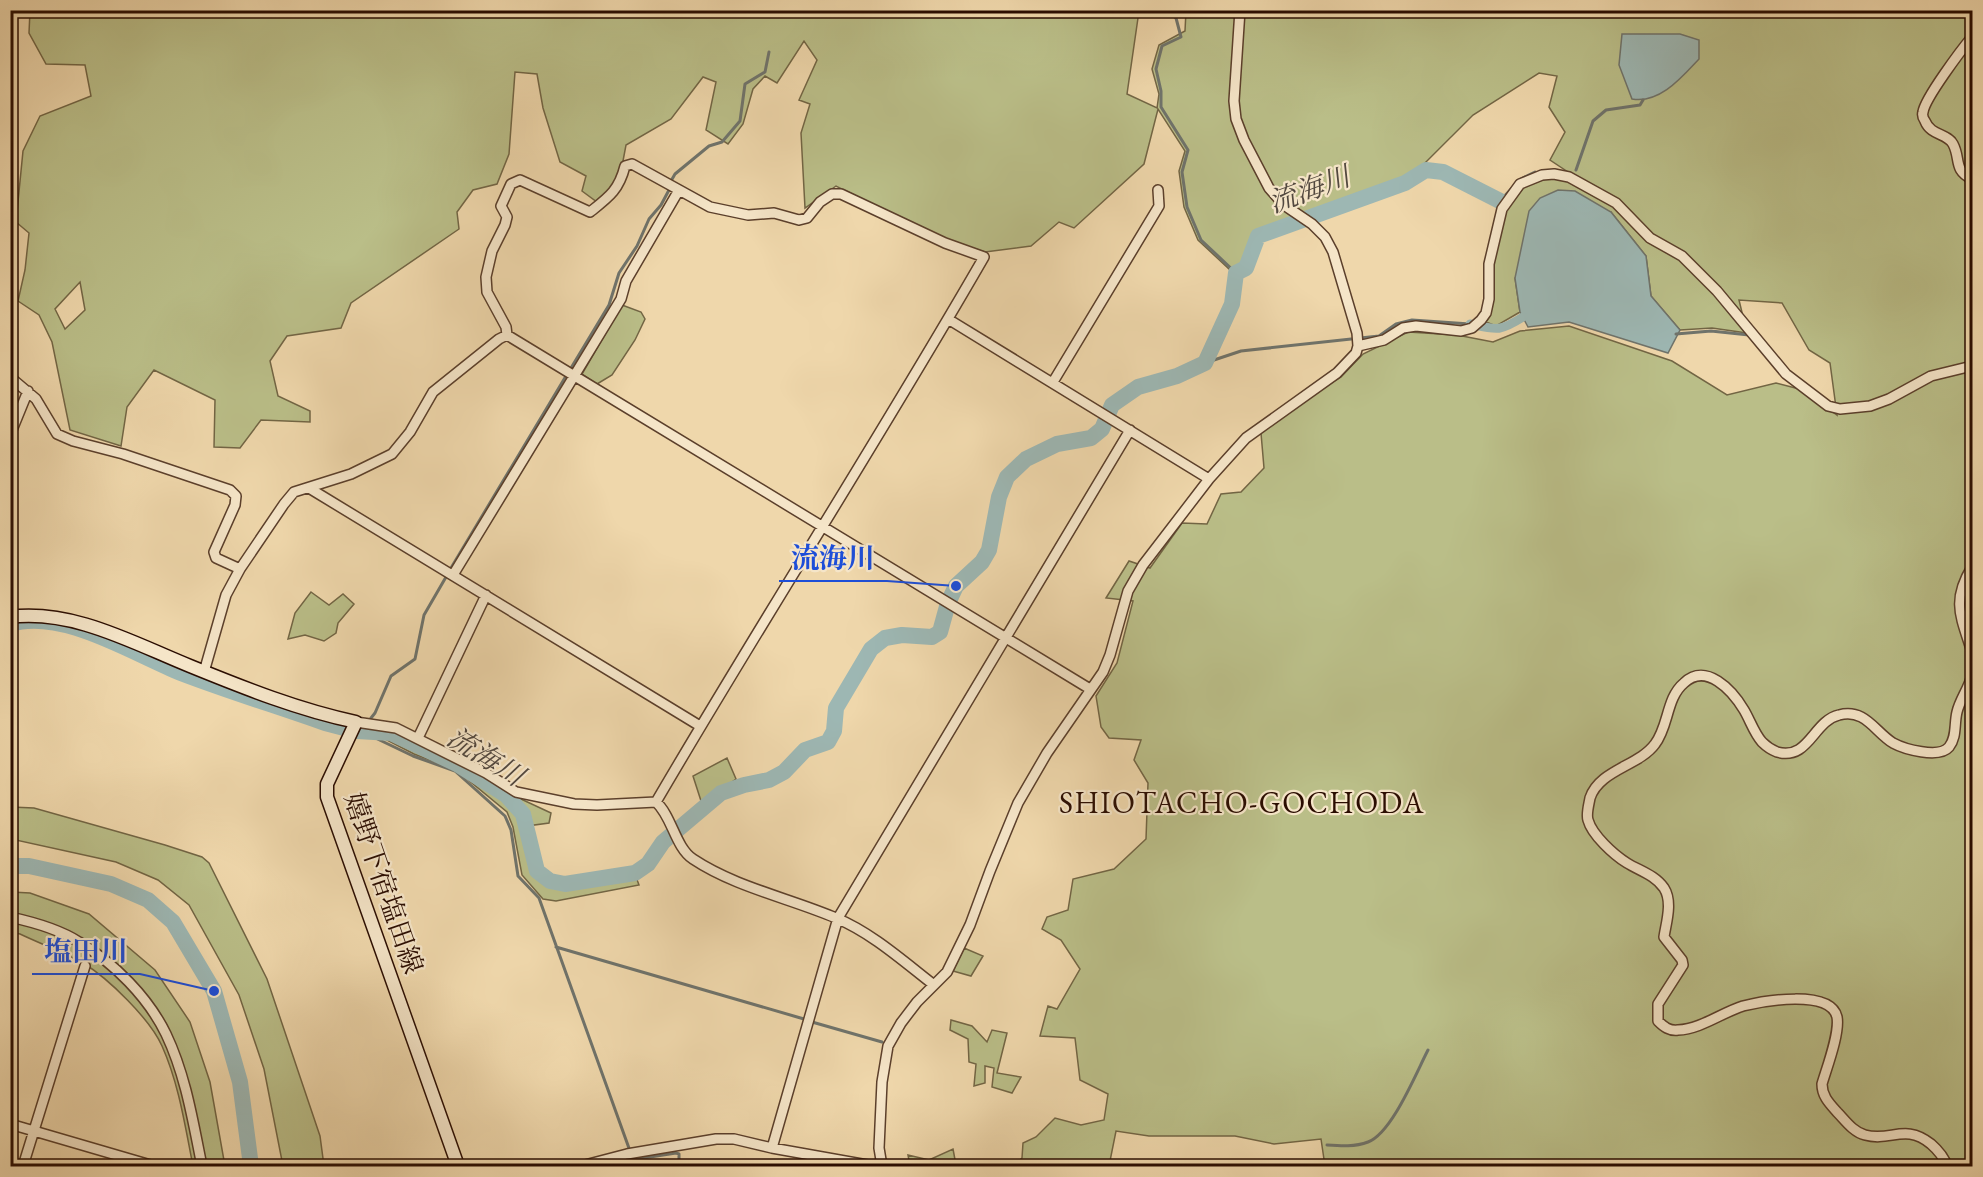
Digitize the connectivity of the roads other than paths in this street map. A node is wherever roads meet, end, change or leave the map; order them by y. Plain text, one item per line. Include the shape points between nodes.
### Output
1 (1240, 10) edge
2 (1972, 37) edge
3 (1972, 179) edge
4 (679, 190) junction
5 (1158, 190) dead end
6 (948, 319) junction
7 (507, 335) junction
8 (1359, 346) junction
9 (1972, 366) edge
10 (10, 377) edge
11 (574, 377) junction
12 (1053, 382) junction
13 (28, 391) junction
14 (1130, 430) junction
15 (10, 435) edge
16 (1209, 479) junction
17 (309, 488) junction
18 (821, 527) junction
19 (1972, 567) edge
20 (240, 569) junction
21 (453, 575) junction
22 (486, 595) junction
23 (10, 617) edge
24 (1005, 638) junction
25 (1972, 652) edge
26 (204, 672) junction
27 (1972, 675) edge
28 (1090, 689) junction
29 (356, 722) junction
30 (700, 726) junction
31 (418, 738) junction
32 (656, 802) junction
33 (10, 917) edge
34 (838, 918) junction
35 (85, 966) dead end
36 (934, 985) junction
37 (10, 1124) edge
38 (34, 1131) junction
39 (772, 1148) junction
40 (23, 1167) edge
41 (154, 1167) edge
42 (202, 1167) edge
43 (458, 1167) edge
44 (581, 1167) edge
45 (873, 1167) edge
46 (882, 1167) edge
47 (1947, 1167) edge

1 - 8 street via 1236,119 1269,188 1325,237 1333,252
2 - 3 street via 1923,112 1924,121 1933,132 1953,144 1958,167
4 - 6 street via 710,207 748,215 774,213 799,220 807,218 832,194 841,194 984,257
4 - 7 street via 632,164 625,166 614,192 591,212 520,180 511,184 501,206 507,217 505,225 492,251 486,278 487,292
4 - 11 street
5 - 12 street via 1159,206
6 - 12 street
6 - 18 street
7 - 11 street
7 - 17 street via 433,392 392,454
8 - 9 street via 1384,340 1403,328 1461,331 1482,320 1489,299 1488,264 1502,209 1521,184 1554,174 1569,177 1616,203 1650,238 1682,256 1717,291 1786,374 1828,406 1870,406 1931,376
8 - 16 street via 1337,373 1246,438
10 - 13 street
11 - 18 street
11 - 21 street
12 - 14 street
13 - 15 street
13 - 20 street via 57,434 65,438 230,490 236,496 235,506 214,552 216,558
14 - 16 street
14 - 24 street
16 - 28 street via 1143,565 1128,591 1110,655
17 - 20 street via 294,492
17 - 21 street
18 - 24 street
18 - 30 street
19 - 25 street via 1958,611
20 - 26 street via 226,595
21 - 22 street
22 - 30 street
22 - 31 street
23 - 26 main road via 70,619
24 - 28 street
24 - 34 street
26 - 29 main road via 293,705
27 - 47 street via 1957,711 1954,736 1942,752 1917,751 1894,744 1868,720 1840,714 1825,722 1805,746 1786,753 1762,742 1736,700 1713,678 1702,674 1677,689 1658,741 1649,752 1598,785 1591,796 1587,819 1609,849 1665,889 1668,898 1664,937 1683,965 1658,1004 1658,1021 1664,1027 1680,1030 1749,1005 1787,999 1814,999 1831,1006 1837,1016 1836,1031 1822,1084 1828,1102 1854,1130 1864,1135 1905,1133 1925,1140 1942,1154
28 - 36 street via 1018,804 970,925 947,972
29 - 31 street via 396,728
29 - 43 main road, 嬉野下宿塩田線 via 327,784 327,797
30 - 32 street
31 - 32 street via 516,792 585,804
32 - 34 street via 664,809 690,857 717,873
33 - 42 street via 78,941 139,993 166,1033 186,1088
34 - 36 street via 863,931
34 - 39 street
35 - 38 street
36 - 46 street via 901,1023 888,1047 882,1083
37 - 38 street
38 - 40 street
38 - 41 street
39 - 44 street via 716,1139 631,1153
39 - 45 street

